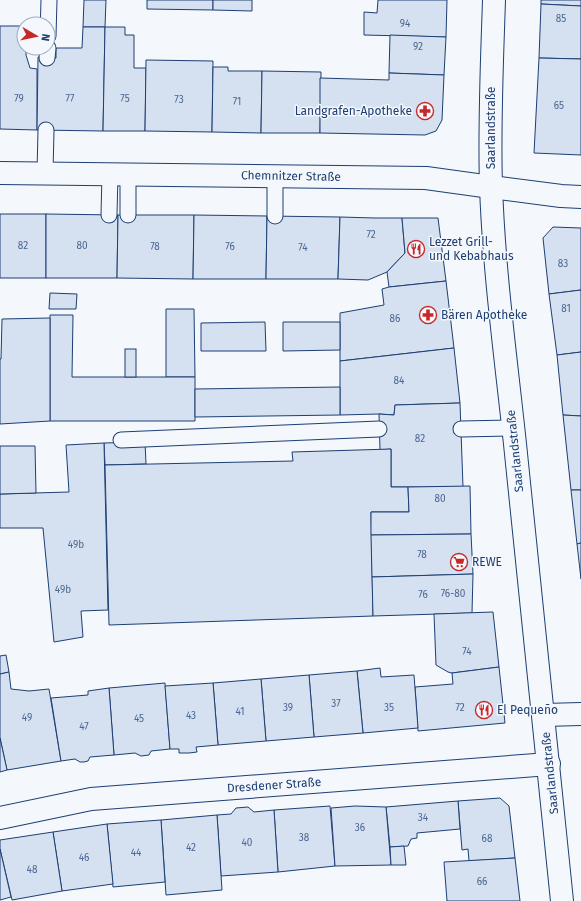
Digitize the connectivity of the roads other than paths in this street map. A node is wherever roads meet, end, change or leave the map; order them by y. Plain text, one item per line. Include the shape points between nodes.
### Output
1 (49, 0) edge
2 (494, 0) edge
3 (49, 16) edge
4 (46, 130) dead end
5 (0, 173) edge
6 (44, 173) junction
7 (119, 174) junction
8 (275, 176) junction
9 (491, 187) junction
10 (581, 197) edge
11 (109, 215) dead end
12 (128, 215) dead end
13 (275, 216) dead end
14 (513, 428) junction
15 (379, 429) dead end
16 (461, 429) dead end
17 (121, 440) dead end
18 (581, 714) edge
19 (544, 715) junction
20 (549, 764) junction
21 (0, 818) edge
22 (562, 901) edge

1 - 3 lane
2 - 9 street, Saarlandstraße via 490,124
4 - 6 lane
5 - 6 street, Chemnitzer Straße
6 - 7 street, Chemnitzer Straße
7 - 8 street, Chemnitzer Straße
7 - 11 lane
7 - 12 lane
8 - 9 street, Chemnitzer Straße via 426,178
8 - 13 lane
9 - 10 street, Chemnitzer Straße
9 - 14 street, Saarlandstraße via 502,331
14 - 16 lane
14 - 19 street, Saarlandstraße
15 - 17 lane
18 - 19 street
19 - 20 street, Saarlandstraße
20 - 21 street, Dresdener Straße via 91,799
20 - 22 street, Saarlandstraße

